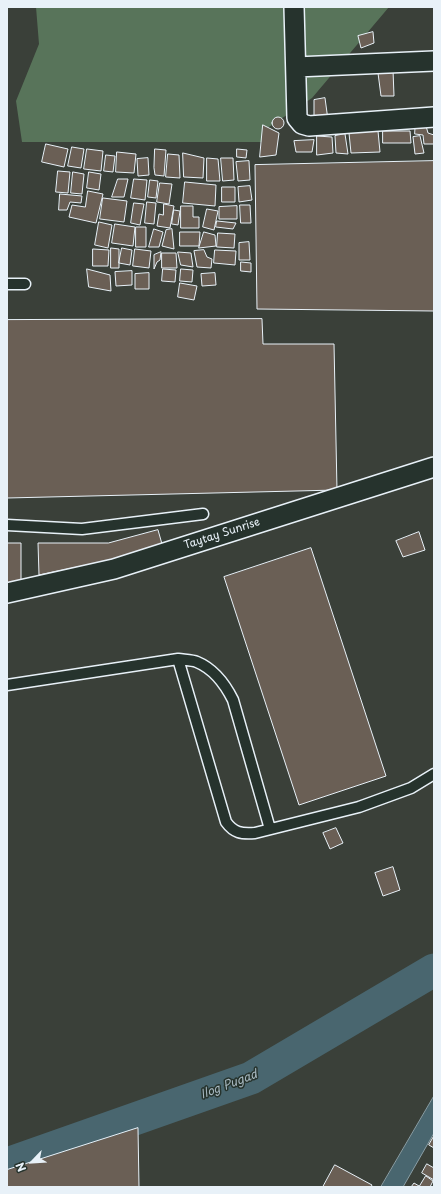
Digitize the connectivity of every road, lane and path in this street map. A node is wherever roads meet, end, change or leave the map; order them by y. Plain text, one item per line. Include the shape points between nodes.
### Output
1 (294, 7) edge
2 (434, 61) edge
3 (296, 67) junction
4 (434, 117) edge
5 (7, 284) edge
6 (25, 284) dead end
7 (434, 466) edge
8 (203, 514) dead end
9 (7, 525) edge
10 (7, 593) edge
11 (178, 659) junction
12 (7, 686) edge
13 (434, 774) edge
14 (270, 829) junction

1 - 3 street
2 - 3 street
3 - 4 street via 297,118 302,124 309,126
5 - 6 lane
7 - 10 street, Taytay Sunrise via 114,569
8 - 9 lane via 82,529
11 - 12 lane
11 - 14 lane via 196,662 215,674 226,686 233,700
11 - 14 lane via 226,822 232,830 241,834
13 - 14 lane via 410,788 359,807

